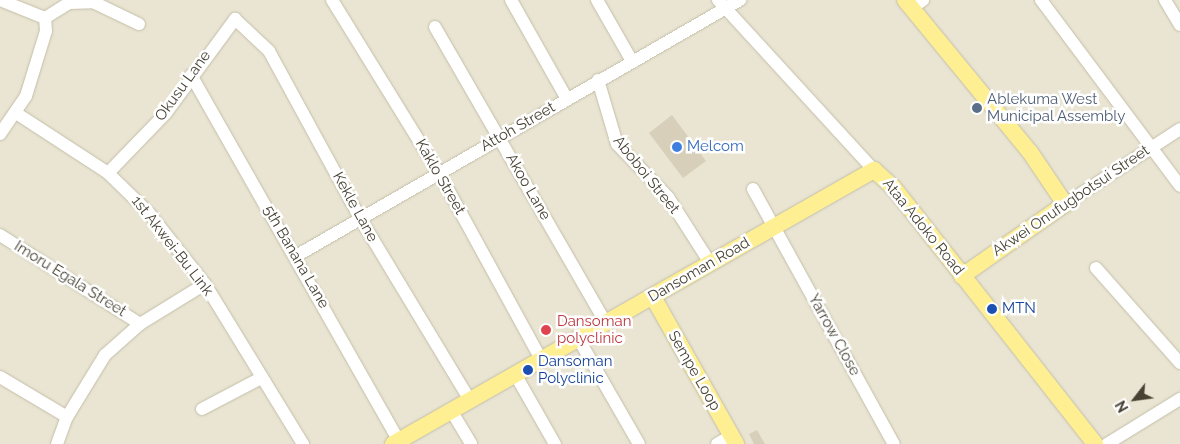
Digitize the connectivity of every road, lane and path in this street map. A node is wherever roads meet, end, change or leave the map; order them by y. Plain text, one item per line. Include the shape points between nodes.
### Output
1 (0, 0) edge
2 (332, 0) edge
3 (512, 0) edge
4 (597, 0) edge
5 (740, 0) edge
6 (1041, 0) edge
7 (1165, 0) edge
8 (93, 1) edge
9 (914, 3) edge
10 (722, 4) edge
11 (44, 18) junction
12 (235, 19) joint
13 (139, 24) dead end
14 (1180, 25) edge
15 (435, 26) dead end
16 (632, 61) junction
17 (191, 75) junction
18 (598, 80) junction
19 (567, 99) junction
20 (16, 113) junction
21 (1180, 128) edge
22 (0, 134) edge
23 (500, 138) junction
24 (1149, 148) junction
25 (874, 170) junction
26 (108, 173) junction
27 (438, 173) junction
28 (1180, 186) edge
29 (753, 189) dead end
30 (1065, 204) junction
31 (360, 218) junction
32 (773, 226) junction
33 (0, 235) edge
34 (296, 256) junction
35 (710, 264) junction
36 (1096, 268) dead end
37 (962, 276) junction
38 (205, 284) junction
39 (653, 297) junction
40 (606, 322) junction
41 (140, 324) junction
42 (578, 338) junction
43 (540, 359) junction
44 (1180, 363) edge
45 (514, 374) junction
46 (0, 377) edge
47 (261, 378) junction
48 (1180, 399) edge
49 (470, 400) junction
50 (202, 409) dead end
51 (452, 412) junction
52 (67, 418) junction
53 (728, 441) edge
54 (401, 442) edge
55 (57, 444) edge
56 (302, 444) edge
57 (471, 444) edge
58 (555, 444) edge
59 (638, 444) edge
60 (894, 444) edge
61 (1095, 444) edge
62 (1107, 444) edge

1 - 11 street
2 - 27 street, Kaklo Street
3 - 19 street
4 - 16 street
5 - 10 street, Attoh Street
6 - 24 street
7 - 14 street
8 - 11 street via 69,3
8 - 13 street
9 - 30 main road via 1030,152
10 - 16 street, Attoh Street
10 - 25 street, Ataa Adoko Road
11 - 20 street via 46,31 29,88
12 - 17 street, Okusu Lane
12 - 31 street, Kekle Lane via 269,51
15 - 23 street, Akoo Lane
16 - 18 street, Attoh Street
17 - 26 street, Okusu Lane via 166,114
17 - 34 street, 5th Banana Lane
18 - 19 street, Attoh Street
18 - 35 street, Aboboi Street via 617,144 668,197
19 - 23 street, Attoh Street
20 - 22 street
20 - 26 street, 1st Akwei-Bu Link
21 - 24 street, Akwei Onufugbotsui Street
23 - 27 street, Attoh Street
23 - 40 street, Akoo Lane
24 - 28 street
24 - 30 street, Akwei Onufugbotsui Street
25 - 32 main road, Dansoman Road
25 - 37 main road, Ataa Adoko Road via 893,187
26 - 38 street, 1st Akwei-Bu Link via 149,213
27 - 31 street, Attoh Street
27 - 43 street, Kaklo Street
29 - 32 street, Yarrow Close
30 - 37 main road, Akwei Onufugbotsui Street
31 - 34 street, Attoh Street
31 - 49 street, Kekle Lane
32 - 35 main road, Dansoman Road
32 - 60 street, Yarrow Close
33 - 41 street, Imoru Egala Street
34 - 54 street, 5th Banana Lane
35 - 39 main road, Dansoman Road
36 - 44 street
37 - 61 main road, Ataa Adoko Road
38 - 41 street
38 - 47 street, 1st Akwei-Bu Link
39 - 40 main road, Dansoman Road
39 - 53 main road, Sempe Loop
40 - 42 main road, Dansoman Road
41 - 52 street via 105,355
42 - 43 main road, Dansoman Road
42 - 59 street
43 - 45 main road, Dansoman Road
45 - 49 main road, Dansoman Road
45 - 58 street
46 - 52 street
47 - 50 street
47 - 56 street, 1st Akwei-Bu Link
48 - 62 street
49 - 51 main road, Dansoman Road
51 - 54 main road, Dansoman Road
51 - 57 street
52 - 55 street

